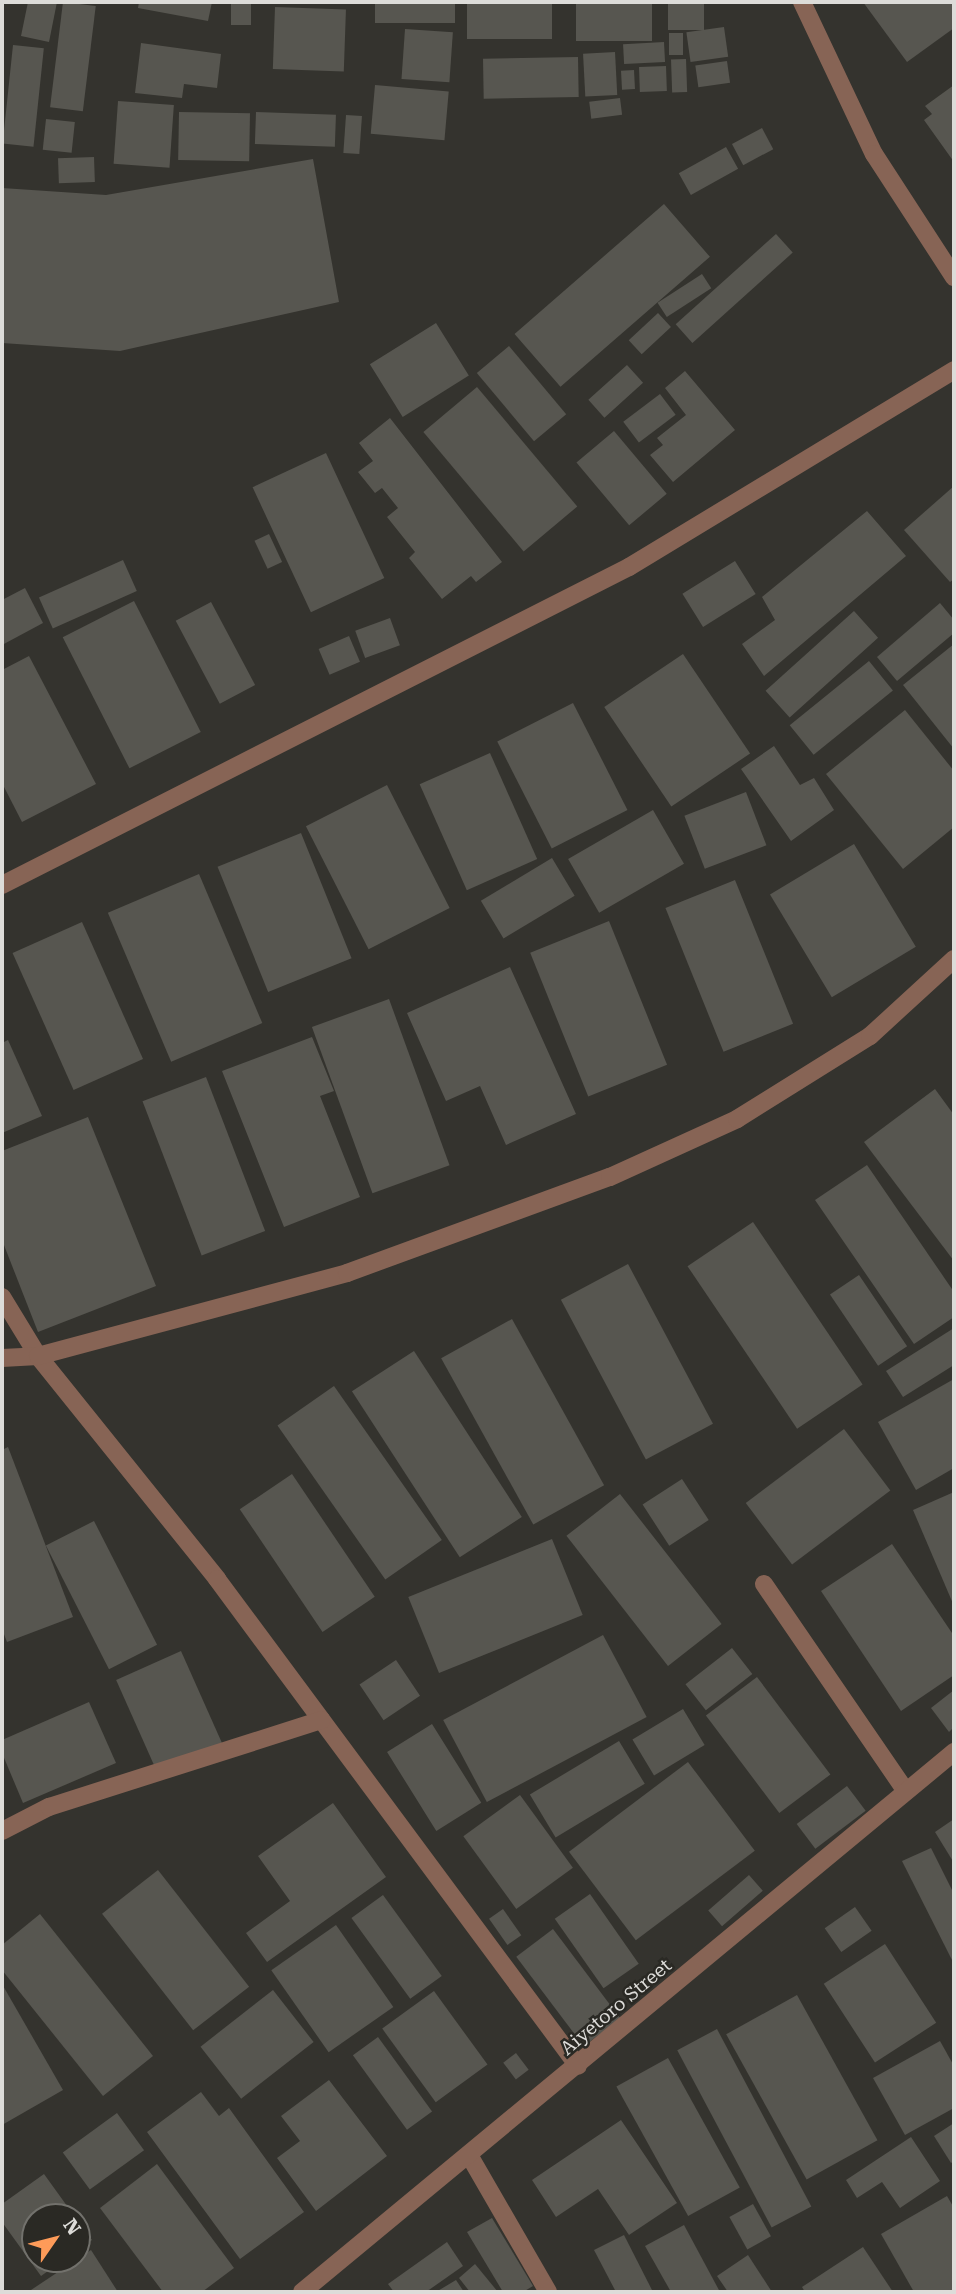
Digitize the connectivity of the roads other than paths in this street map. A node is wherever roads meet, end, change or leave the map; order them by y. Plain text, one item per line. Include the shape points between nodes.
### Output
1 (802, 2) edge
2 (954, 277) edge
3 (954, 370) edge
4 (2, 885) edge
5 (954, 959) edge
6 (2, 1297) edge
7 (38, 1356) junction
8 (2, 1358) edge
9 (764, 1584) dead end
10 (321, 1720) junction
11 (954, 1752) edge
12 (906, 1791) junction
13 (2, 1831) edge
14 (578, 2066) junction
15 (469, 2155) junction
16 (302, 2292) edge
17 (548, 2292) edge

1 - 2 street via 874,154
3 - 4 street via 629,567
5 - 7 street via 870,1036 737,1119 610,1177 347,1273
6 - 7 street
7 - 8 street
7 - 10 street via 217,1579
9 - 12 street
10 - 13 street via 49,1807
10 - 14 street
11 - 12 street, Aiyetoro Street
12 - 14 street, Aiyetoro Street
14 - 15 street, Aiyetoro Street
15 - 16 street, Aiyetoro Street
15 - 17 street

